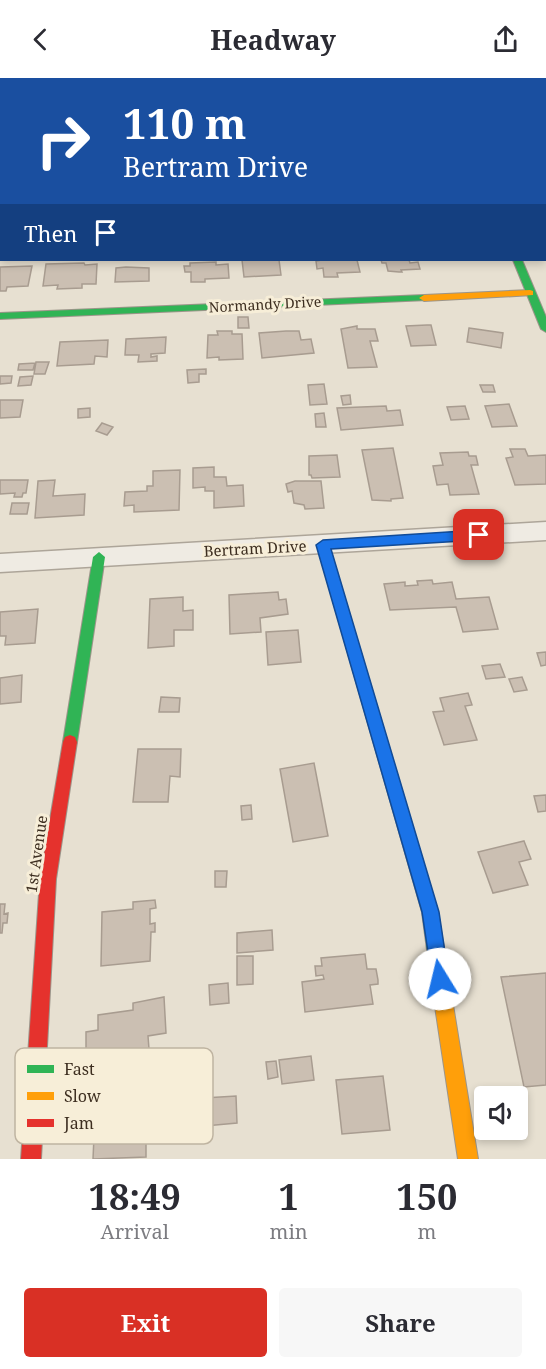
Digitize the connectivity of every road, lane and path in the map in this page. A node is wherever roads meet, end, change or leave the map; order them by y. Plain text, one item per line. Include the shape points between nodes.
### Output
1 (517, 261) edge
2 (530, 293) junction
3 (0, 316) edge
4 (546, 329) edge
5 (546, 531) edge
6 (323, 545) junction
7 (99, 557) junction
8 (0, 563) edge
9 (38, 1048) edge
10 (32, 1144) edge
11 (31, 1159) edge
12 (468, 1159) edge

1 - 2 street
2 - 3 street, Normandy Drive
2 - 4 street
5 - 6 street, Bertram Drive
6 - 7 street, Bertram Drive
6 - 12 street via 430,912
7 - 8 street, Bertram Drive
7 - 9 street, 1st Avenue via 48,879
10 - 11 street, 1st Avenue

